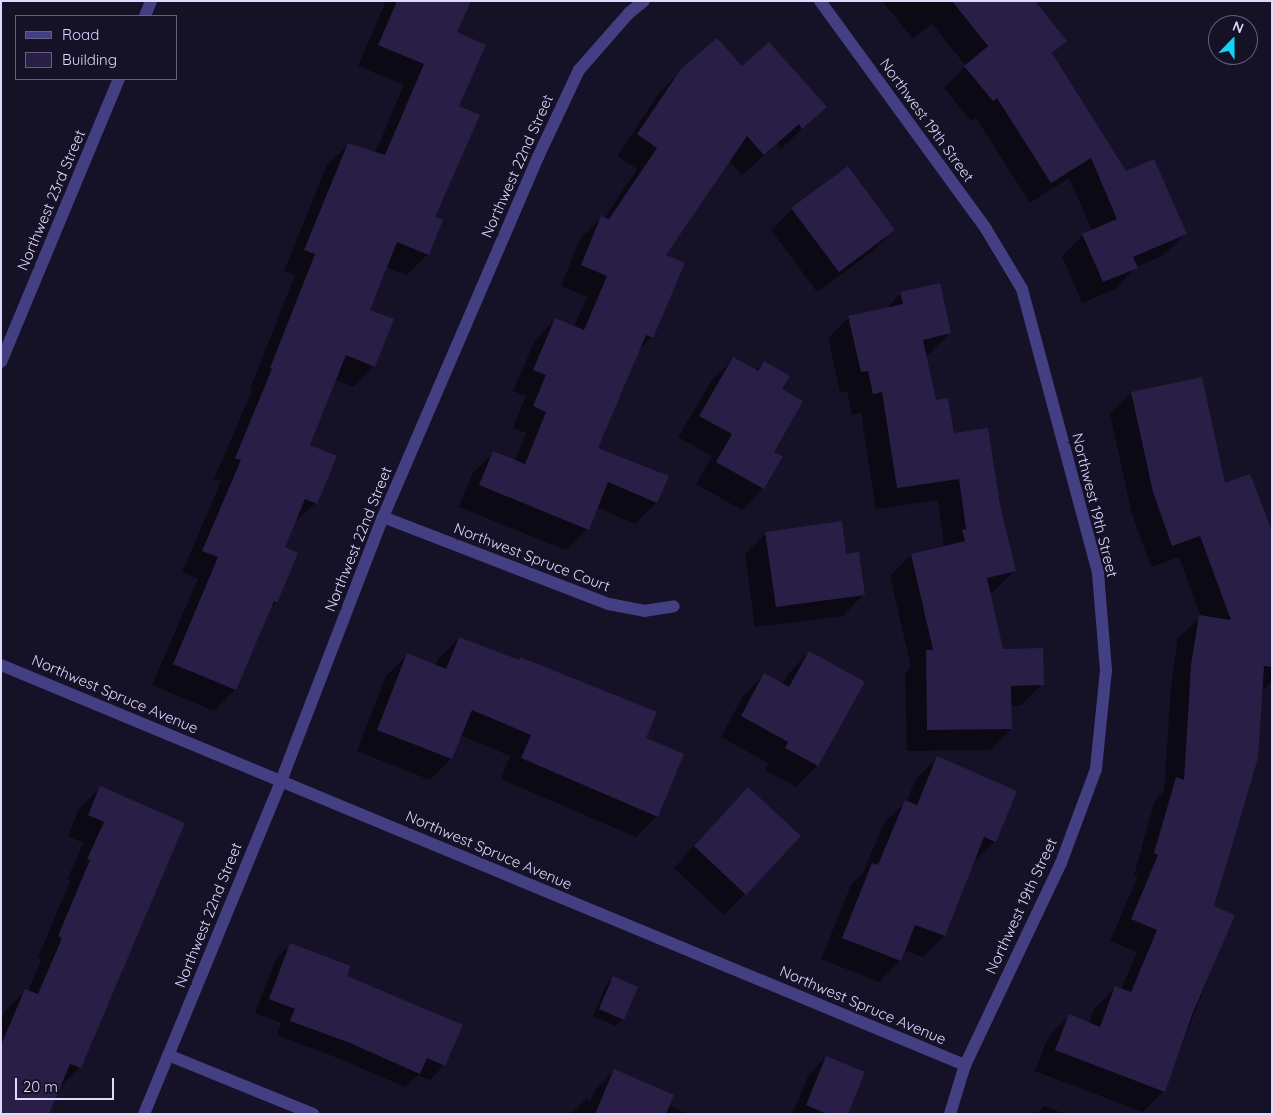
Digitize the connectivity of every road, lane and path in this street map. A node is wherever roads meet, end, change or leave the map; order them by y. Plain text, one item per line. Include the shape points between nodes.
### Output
1 (151, 1) edge
2 (644, 1) edge
3 (820, 1) edge
4 (145, 15) edge
5 (119, 80) edge
6 (1, 362) edge
7 (383, 517) junction
8 (674, 606) dead end
9 (1, 665) edge
10 (281, 781) junction
11 (168, 1055) junction
12 (965, 1065) junction
13 (144, 1114) edge
14 (312, 1114) edge
15 (950, 1114) edge

1 - 4 street
2 - 7 street, Northwest 22nd Street via 629,13 579,70 538,157
3 - 12 street, Northwest 19th Street via 986,229 1022,289 1098,573 1106,670 1096,769 1061,862
5 - 6 street, Northwest 23rd Street
7 - 8 street, Northwest Spruce Court via 609,604 644,611
7 - 10 street, Northwest 22nd Street
9 - 10 street, Northwest Spruce Avenue
10 - 11 street, Northwest 22nd Street
10 - 12 street, Northwest Spruce Avenue
11 - 13 street, Northwest 22nd Street
11 - 14 street
12 - 15 street, Northwest 19th Street

